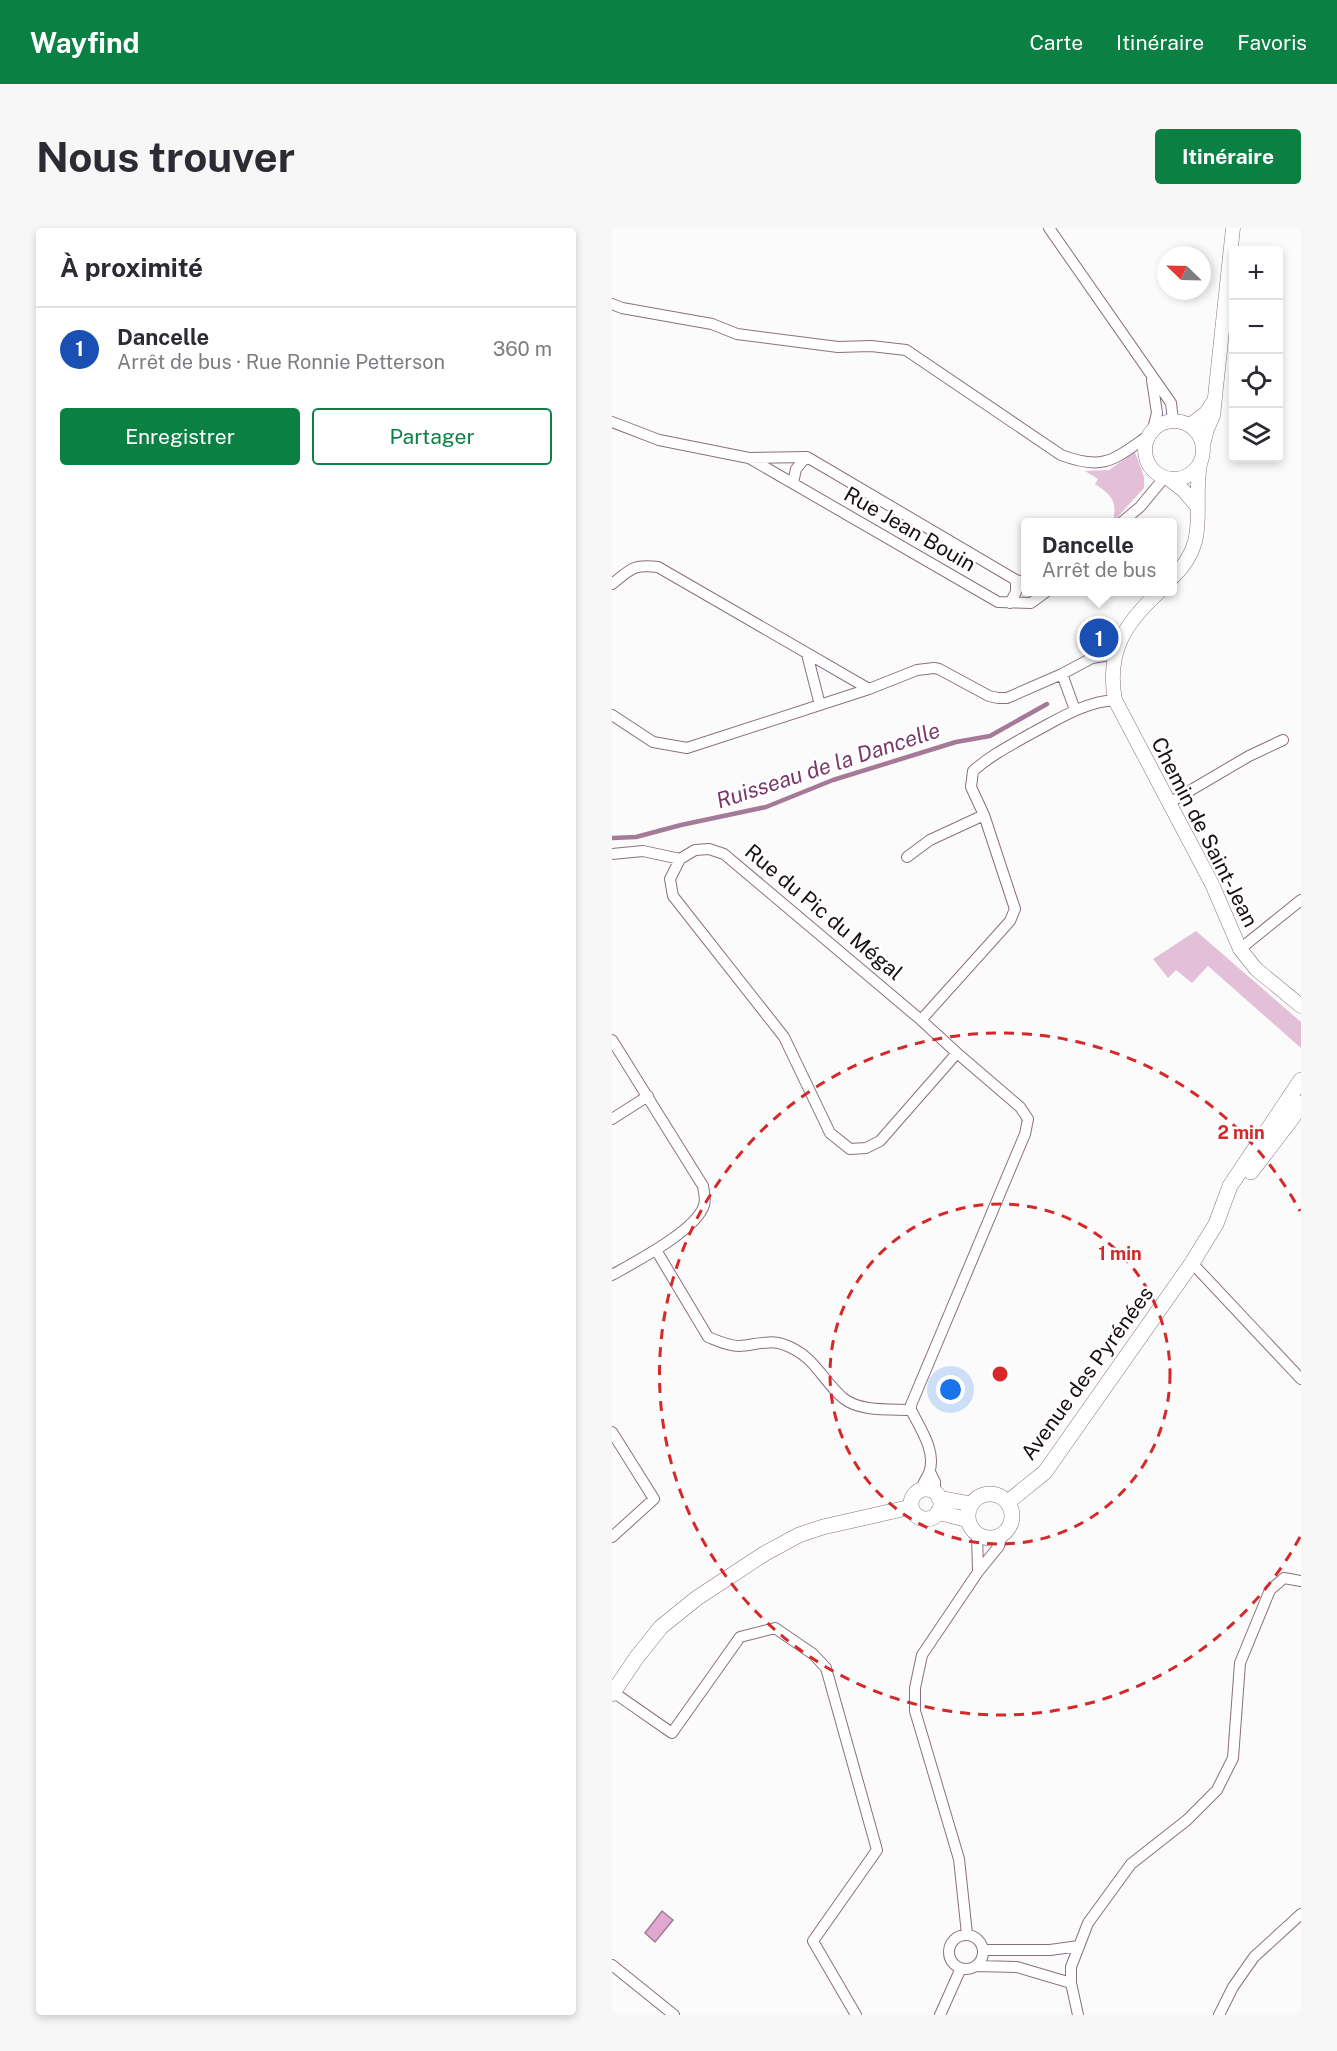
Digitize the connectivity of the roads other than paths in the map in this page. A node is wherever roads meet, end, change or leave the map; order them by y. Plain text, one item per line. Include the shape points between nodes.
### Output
1 (1049, 228) edge
2 (1233, 228) edge
3 (612, 304) edge
4 (1151, 377) junction
5 (1215, 399) junction
6 (1173, 421) junction
7 (612, 422) edge
8 (1190, 425) junction
9 (1151, 433) junction
10 (1203, 445) junction
11 (806, 457) junction
12 (749, 458) junction
13 (1200, 464) junction
14 (1166, 479) junction
15 (793, 483) junction
16 (1197, 506) junction
17 (1127, 518) edge
18 (1177, 573) edge
19 (1021, 581) edge
20 (612, 584) edge
21 (1040, 596) edge
22 (1154, 596) edge
23 (1010, 603) junction
24 (807, 654) junction
25 (1115, 654) junction
26 (1062, 674) junction
27 (869, 688) junction
28 (1114, 700) junction
29 (820, 705) junction
30 (1075, 710) junction
31 (612, 715) edge
32 (1283, 740) dead end
33 (1169, 803) junction
34 (984, 815) junction
35 (612, 854) edge
36 (907, 857) dead end
37 (680, 860) junction
38 (1301, 900) edge
39 (1240, 949) junction
40 (1301, 1006) edge
41 (921, 1020) junction
42 (612, 1040) edge
43 (957, 1053) junction
44 (1300, 1086) edge
45 (648, 1096) junction
46 (1301, 1103) edge
47 (612, 1119) edge
48 (1281, 1132) junction
49 (1227, 1199) junction
50 (656, 1250) junction
51 (1192, 1263) junction
52 (612, 1275) edge
53 (1301, 1379) edge
54 (910, 1410) junction
55 (612, 1432) edge
56 (933, 1498) junction
57 (1008, 1502) junction
58 (971, 1504) junction
59 (911, 1507) junction
60 (968, 1520) junction
61 (977, 1534) junction
62 (1002, 1534) junction
63 (612, 1537) edge
64 (978, 1572) junction
65 (1301, 1581) edge
66 (613, 1693) edge
67 (1301, 1914) edge
68 (967, 1934) junction
69 (1079, 1946) junction
70 (983, 1950) junction
71 (612, 1965) edge
72 (976, 1966) junction
73 (961, 1968) junction
74 (1071, 1983) junction
75 (674, 2015) edge
76 (856, 2015) edge
77 (940, 2015) edge
78 (1078, 2015) edge
79 (1219, 2015) edge

1 - 4 street
2 - 5 street
3 - 9 street via 712,324 737,334 838,347 906,350 1061,455 1082,463 1110,461
4 - 6 street via 1171,403
4 - 9 street via 1157,413
5 - 8 street via 1206,413
5 - 10 street
6 - 8 street
6 - 9 street via 1162,423
7 - 12 street, Rue Jean Bouin via 659,440
8 - 10 street
9 - 14 street via 1145,456 1154,472
10 - 13 street
11 - 12 street, Rue Jean Bouin
11 - 15 street via 796,469
11 - 19 street, Rue Jean Bouin
12 - 15 street, Rue Jean Bouin
13 - 14 street via 1183,478
13 - 16 street
14 - 16 street
14 - 17 street
15 - 23 street, Rue Jean Bouin via 998,602
16 - 18 street via 1197,541
19 - 23 street, Rue Jean Bouin
20 - 24 street via 633,567 658,567
21 - 23 street via 1031,603
22 - 25 street, Chemin de Saint-Jean via 1130,622
24 - 27 street
24 - 29 street
25 - 26 street via 1092,658
25 - 28 street, Chemin de Saint-Jean
26 - 27 street via 1007,698 989,696 934,668 917,670
26 - 30 street
27 - 29 street
28 - 30 street
28 - 33 street, Chemin de Saint-Jean
29 - 31 street via 687,748 653,742
30 - 34 street via 988,758 973,771 971,787
32 - 33 street
33 - 39 street, Chemin de Saint-Jean via 1212,884
34 - 36 street via 930,840
34 - 41 street via 1015,909 1010,921
35 - 37 street via 643,851
37 - 41 street, Rue du Pic du Mégal via 695,850 724,854
37 - 43 street via 670,879 673,896 784,1037 830,1133 850,1149 866,1148 880,1141
38 - 39 street
39 - 40 street, Chemin de Saint-Jean via 1256,969
41 - 43 street, Rue du Pic du Mégal
42 - 45 street
43 - 54 street, Rue du Pic du Mégal via 1020,1107 1028,1119
44 - 48 main road, Avenue des Pyrénées
44 - 49 main road, Avenue des Pyrénées via 1230,1186
45 - 47 street
45 - 50 street via 703,1186 705,1204 696,1220
46 - 48 main road, Avenue des Pyrénées
48 - 49 main road, Avenue des Pyrénées
49 - 51 main road, Avenue des Pyrénées
50 - 52 street
50 - 54 street via 708,1337 738,1346 776,1342 806,1356 844,1399 875,1408
51 - 53 street
51 - 57 main road, Avenue des Pyrénées via 1045,1472
54 - 56 street via 927,1442 935,1482
55 - 63 street via 654,1500
56 - 58 main road
56 - 59 main road via 917,1492
56 - 59 main road via 930,1519 914,1514
56 - 60 main road
57 - 58 main road via 1001,1496 987,1494
57 - 62 main road via 1012,1520
58 - 60 main road
59 - 66 main road via 823,1527 764,1554 661,1627
60 - 61 main road
61 - 62 main road via 989,1538
61 - 64 street
62 - 64 street via 999,1546
64 - 68 street via 922,1655 915,1688 915,1711 959,1859
65 - 69 street via 1284,1578 1270,1590 1240,1663 1233,1758 1217,1790 1187,1820 1131,1864 1089,1923
66 - 76 street via 672,1733 740,1637 775,1628 826,1668 877,1850 813,1941
67 - 79 street via 1254,1957
68 - 70 street via 978,1939
68 - 73 street via 953,1939 948,1950 952,1962
69 - 70 street
69 - 74 street via 1071,1968
70 - 72 street
71 - 75 street
72 - 73 street
72 - 74 street via 1017,1967
73 - 77 street
74 - 78 street

